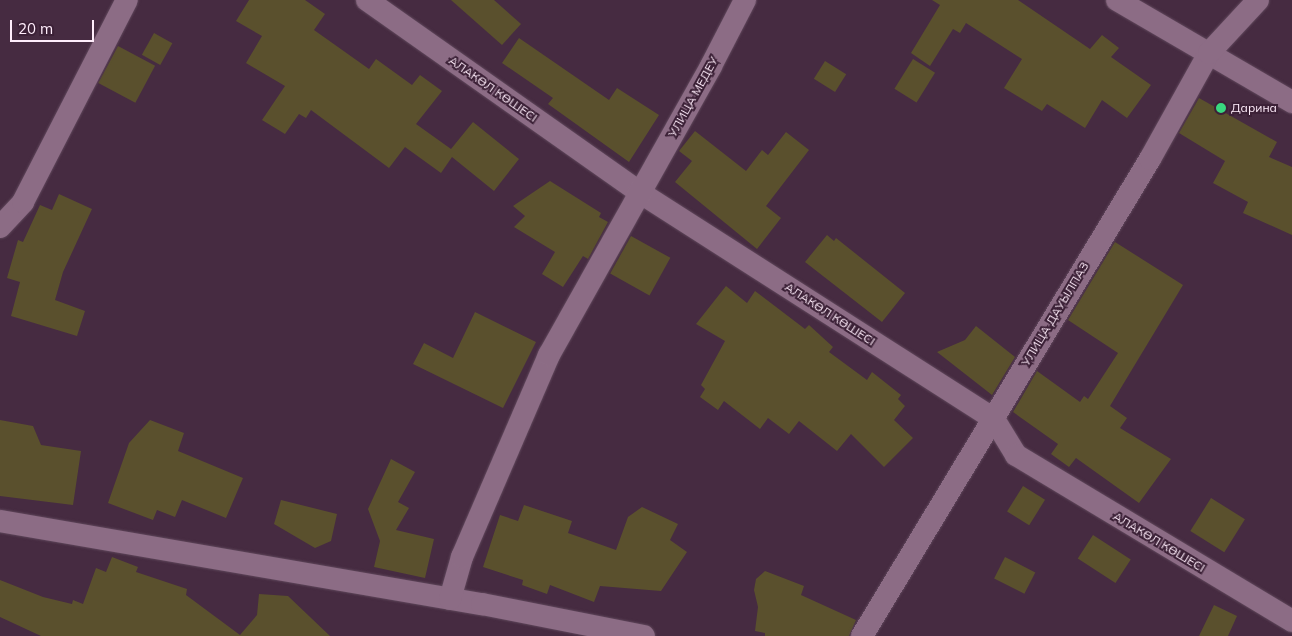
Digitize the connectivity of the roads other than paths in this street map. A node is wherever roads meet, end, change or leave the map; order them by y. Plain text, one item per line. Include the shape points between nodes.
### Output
1 (127, 0) edge
2 (367, 0) edge
3 (745, 0) edge
4 (1117, 0) edge
5 (1258, 0) edge
6 (1209, 53) junction
7 (1292, 102) edge
8 (639, 192) junction
9 (0, 227) edge
10 (994, 419) junction
11 (0, 520) edge
12 (450, 599) junction
13 (1292, 621) edge
14 (644, 636) edge
15 (862, 636) edge

1 - 9 street via 23,202
2 - 8 street, АЛАКӨЛ КӨШЕСІ
3 - 8 street, УЛИЦА МЕДЕУ
4 - 6 street
5 - 6 street, УЛИЦА ДАУЫЛПАЗ
6 - 7 street
6 - 10 street, УЛИЦА ДАУЫЛПАЗ via 1150,159
8 - 10 street, АЛАКӨЛ КӨШЕСІ
8 - 12 street, УЛИЦА МЕДЕУ via 549,356 462,556
10 - 13 street, АЛАКӨЛ КӨШЕСІ via 1016,456
10 - 15 street, УЛИЦА ДАУЫЛПАЗ
11 - 12 street
12 - 14 street

